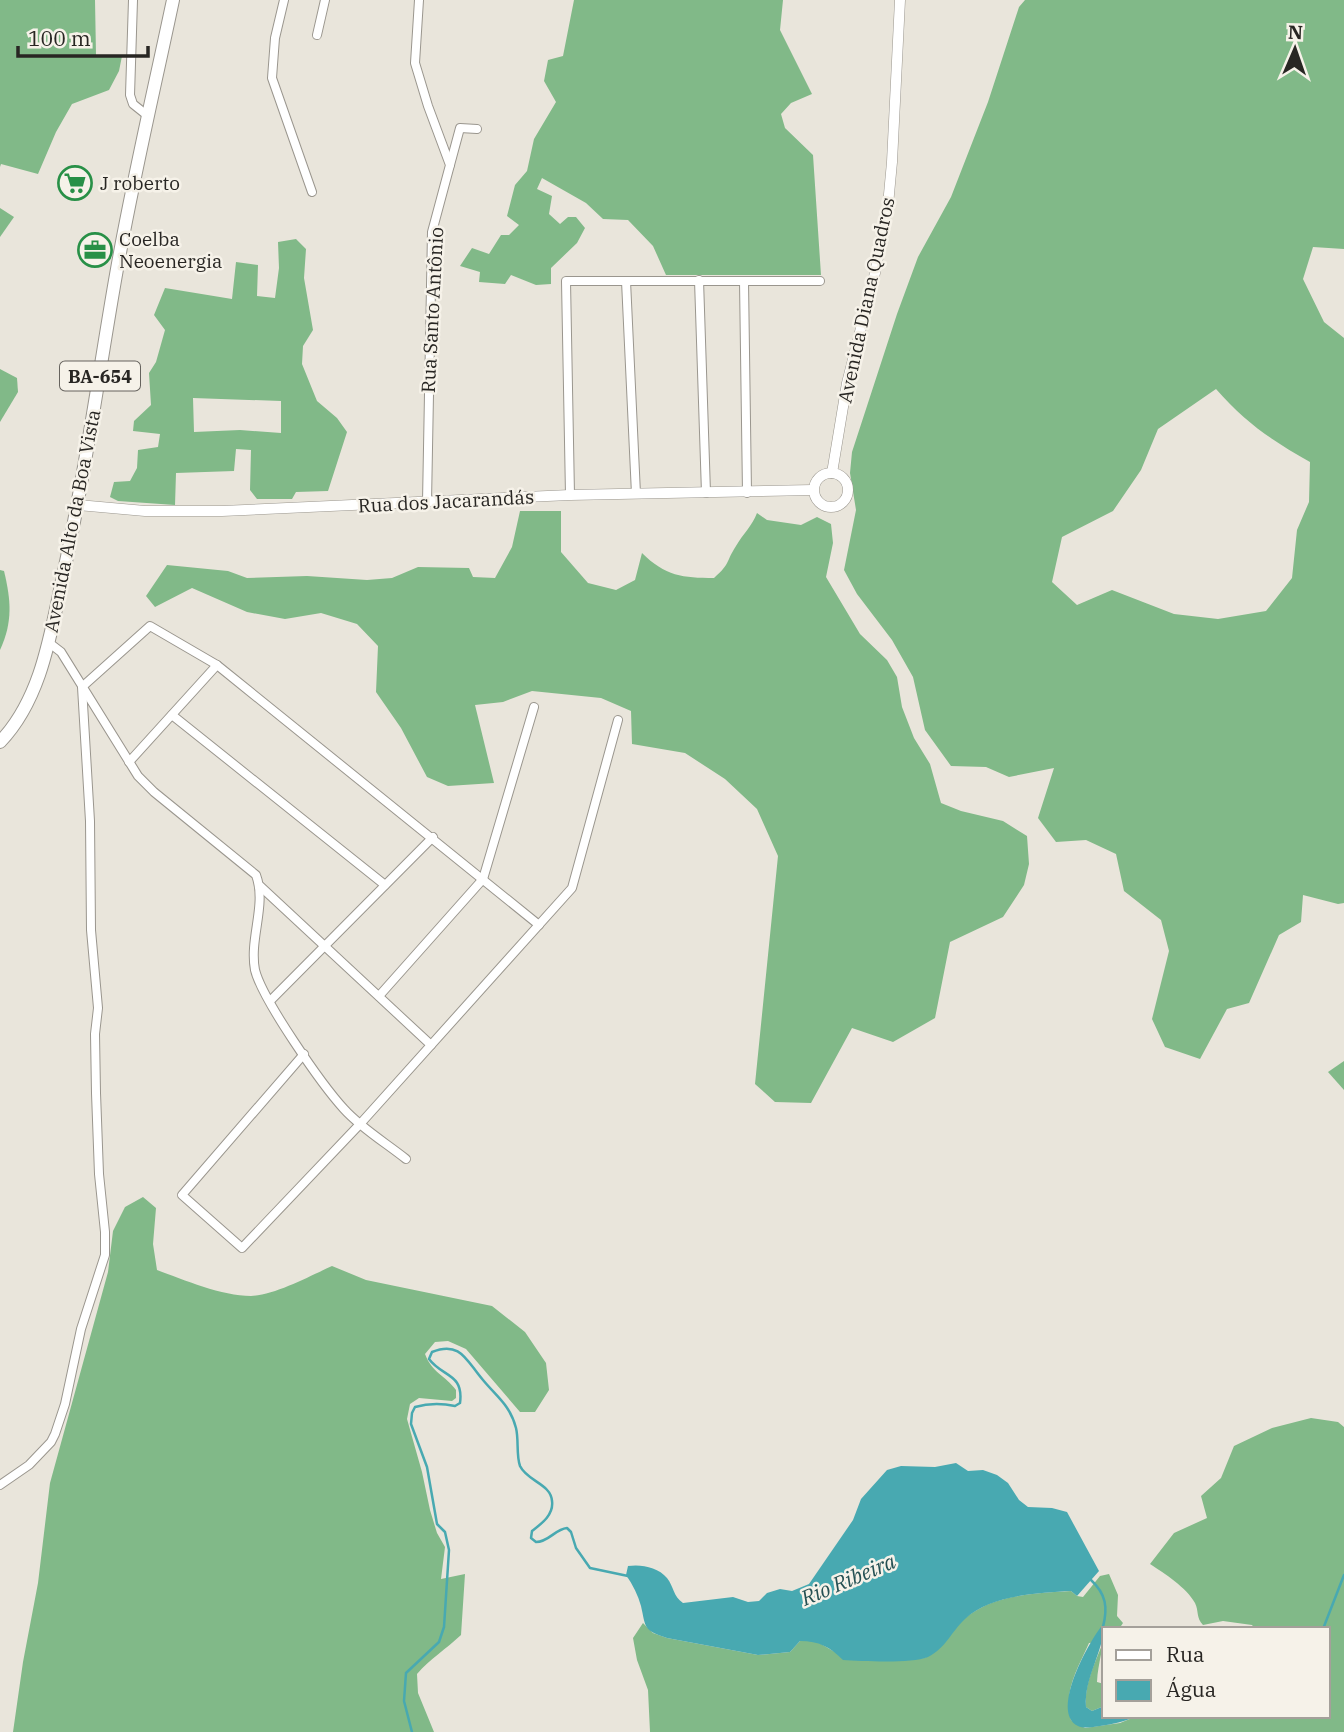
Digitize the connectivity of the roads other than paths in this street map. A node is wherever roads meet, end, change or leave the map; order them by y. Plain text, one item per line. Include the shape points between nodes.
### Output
1 (133, 0) edge
2 (173, 0) edge
3 (284, 0) edge
4 (325, 0) edge
5 (419, 0) edge
6 (900, 0) edge
7 (317, 34) dead end
8 (148, 116) junction
9 (477, 129) dead end
10 (450, 165) junction
11 (312, 192) dead end
12 (626, 281) junction
13 (699, 281) junction
14 (744, 281) junction
15 (820, 281) dead end
16 (832, 473) junction
17 (813, 490) junction
18 (706, 493) junction
19 (747, 493) junction
20 (636, 494) junction
21 (570, 495) junction
22 (426, 502) junction
23 (78, 505) junction
24 (48, 642) junction
25 (217, 665) junction
26 (82, 688) junction
27 (534, 707) dead end
28 (172, 715) junction
29 (618, 720) dead end
30 (0, 742) edge
31 (129, 762) junction
32 (433, 837) junction
33 (483, 879) junction
34 (384, 885) junction
35 (260, 887) junction
36 (539, 925) junction
37 (324, 946) junction
38 (379, 996) junction
39 (270, 1001) junction
40 (431, 1045) junction
41 (304, 1054) junction
42 (360, 1123) junction
43 (406, 1159) dead end
44 (0, 1485) edge

1 - 8 street via 130,95 133,104
2 - 8 main road, Avenida Alto da Boa Vista / BA-654
3 - 11 street via 272,78
4 - 7 street
5 - 10 street via 415,63
6 - 16 street, Avenida Diana Quadros via 888,205 846,383
8 - 23 main road, Avenida Alto da Boa Vista / BA-654
9 - 10 street, Rua Santo Antônio via 460,128
10 - 22 street, Rua Santo Antônio via 432,232
12 - 13 street
12 - 20 street
12 - 21 street via 566,281
13 - 14 street
13 - 18 street
14 - 15 street
14 - 19 street
16 - 17 street via 819,478
16 - 17 street via 848,485 843,503 824,506 817,502
17 - 19 street, Rua dos Jacarandás
18 - 19 street, Rua dos Jacarandás
18 - 20 street, Rua dos Jacarandás
20 - 21 street, Rua dos Jacarandás
21 - 22 street, Rua dos Jacarandás
22 - 23 street, Rua dos Jacarandás via 222,512
23 - 24 main road, Avenida Alto da Boa Vista / BA-654
24 - 26 street via 61,652
24 - 30 main road, Avenida Alto da Boa Vista / BA-654 via 34,690
25 - 26 street via 149,626
25 - 28 street
25 - 32 street
26 - 31 street
26 - 44 street via 105,1255 55,1434 29,1465
27 - 33 street
28 - 31 street
28 - 34 street
29 - 36 street via 572,888
31 - 35 street via 154,792 256,875
32 - 33 street
32 - 34 street
33 - 36 street
33 - 38 street
34 - 37 street
35 - 37 street
35 - 39 street via 255,970
36 - 40 street
37 - 38 street
37 - 39 street
38 - 40 street
39 - 41 street
40 - 42 street
41 - 42 street
41 - 42 street via 182,1195 242,1248
42 - 43 street

